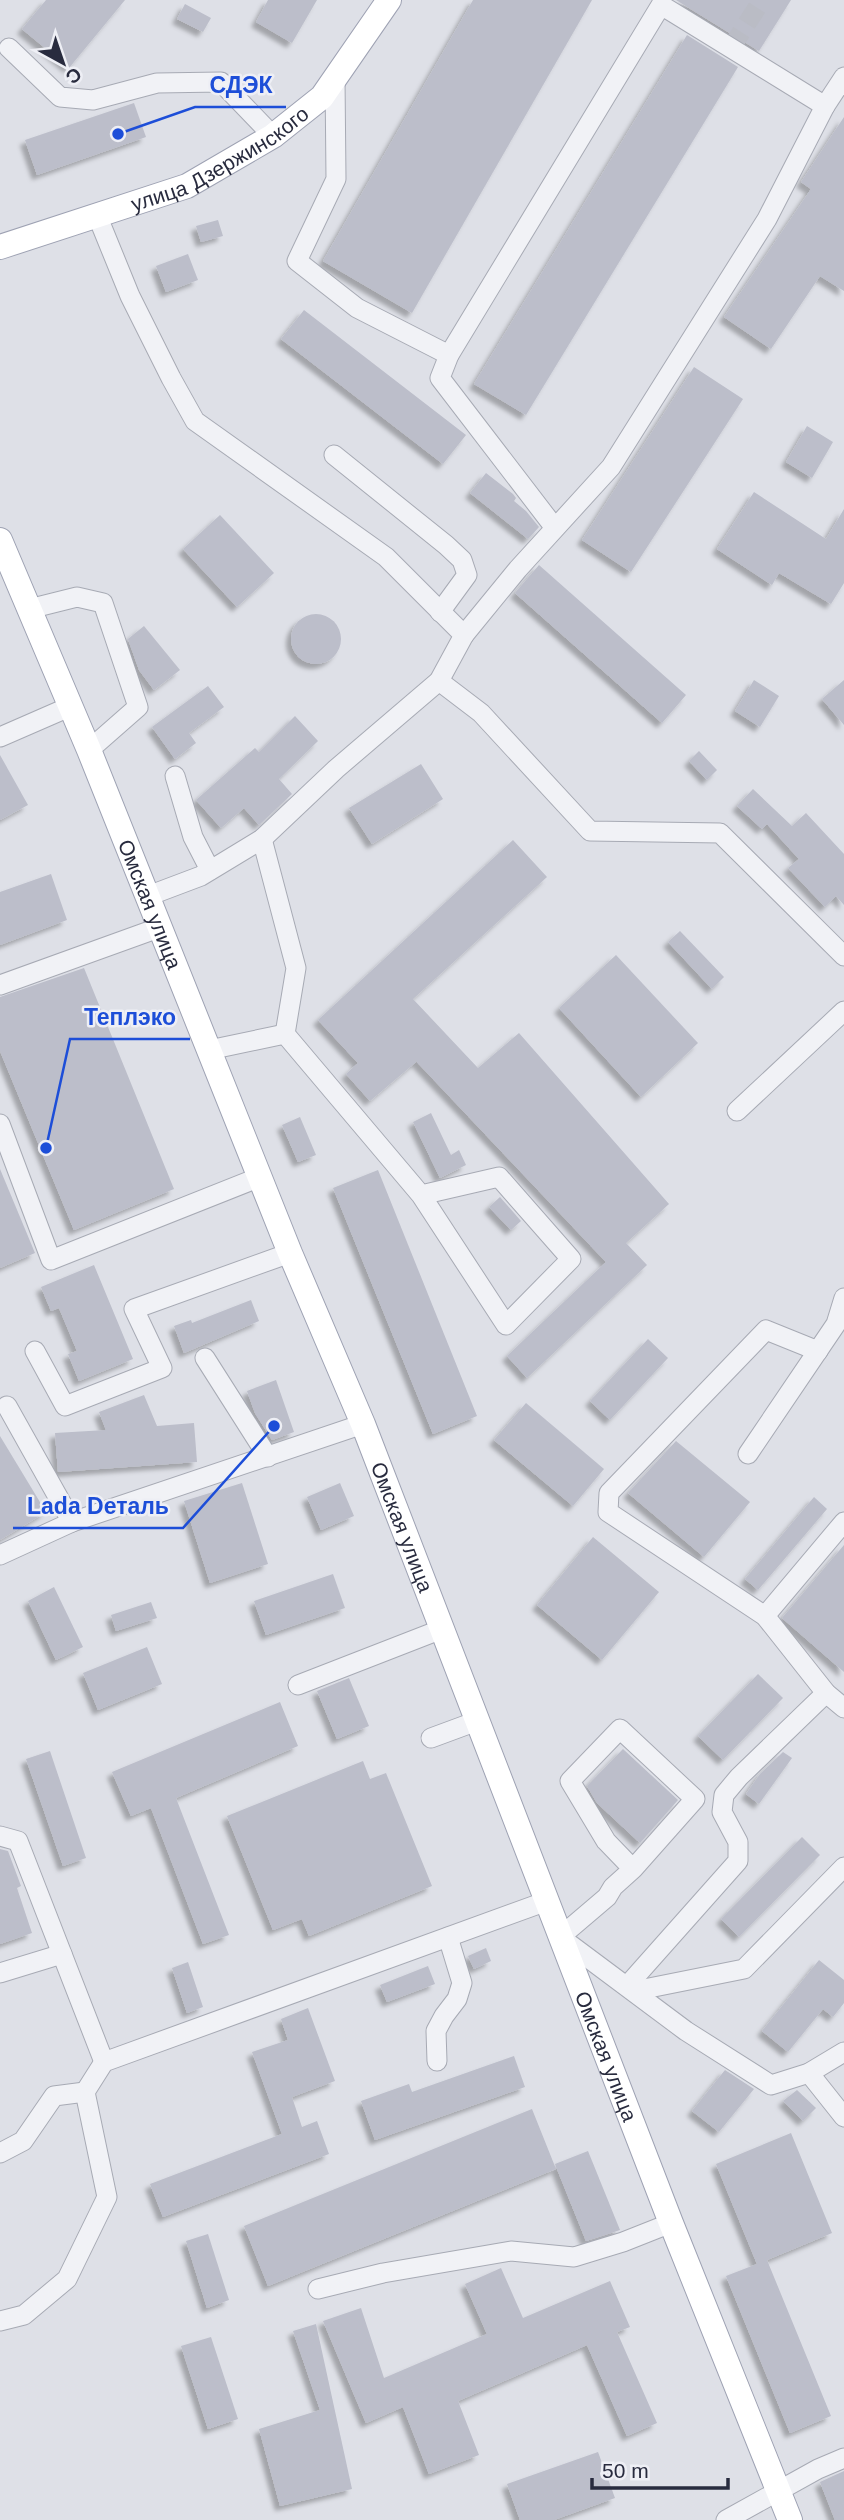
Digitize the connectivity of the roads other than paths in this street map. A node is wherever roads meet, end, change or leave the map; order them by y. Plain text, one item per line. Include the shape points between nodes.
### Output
1 (389, 0) edge
2 (9, 48) dead end
3 (844, 77) edge
4 (335, 78) junction
5 (825, 106) junction
6 (273, 136) junction
7 (97, 215) junction
8 (0, 247) edge
9 (449, 355) junction
10 (334, 455) dead end
11 (555, 528) junction
12 (0, 540) edge
13 (29, 609) junction
14 (440, 612) junction
15 (464, 635) junction
16 (439, 681) junction
17 (69, 707) junction
18 (0, 737) edge
19 (89, 750) junction
20 (175, 776) dead end
21 (262, 839) junction
22 (210, 870) junction
23 (148, 896) junction
24 (161, 927) junction
25 (844, 956) edge
26 (0, 985) edge
27 (844, 1011) edge
28 (285, 1034) junction
29 (209, 1050) junction
30 (737, 1111) dead end
31 (0, 1124) edge
32 (260, 1177) junction
33 (421, 1195) junction
34 (290, 1253) junction
35 (844, 1298) edge
36 (35, 1351) dead end
37 (818, 1351) junction
38 (205, 1358) dead end
39 (7, 1405) dead end
40 (363, 1424) junction
41 (748, 1454) dead end
42 (268, 1457) junction
43 (72, 1522) junction
44 (844, 1522) edge
45 (0, 1555) edge
46 (765, 1616) junction
47 (442, 1629) junction
48 (298, 1685) dead end
49 (826, 1693) junction
50 (844, 1708) edge
51 (477, 1721) junction
52 (431, 1738) dead end
53 (0, 1836) edge
54 (844, 1867) edge
55 (633, 1869) junction
56 (547, 1901) junction
57 (448, 1937) junction
58 (561, 1937) junction
59 (62, 1954) junction
60 (0, 1973) edge
61 (630, 1989) junction
62 (844, 2052) edge
63 (437, 2061) dead end
64 (104, 2062) junction
65 (809, 2073) junction
66 (85, 2092) junction
67 (844, 2117) edge
68 (0, 2153) edge
69 (671, 2222) junction
70 (318, 2289) dead end
71 (0, 2321) edge
72 (844, 2458) edge
73 (778, 2492) junction
74 (726, 2520) edge
75 (790, 2520) edge

1 - 4 main road, улица Дзержинского
2 - 6 lane via 60,97 93,100 157,83 220,82
3 - 5 lane
4 - 6 main road, улица Дзержинского via 322,97
4 - 9 lane via 336,179 298,261 357,308
5 - 9 lane via 661,5
5 - 11 lane via 767,219 611,467
6 - 7 main road, улица Дзержинского via 187,186
7 - 8 main road, улица Дзержинского
7 - 14 lane via 130,296 195,421 386,557
9 - 11 lane via 440,378
10 - 14 lane via 462,561 467,575
11 - 15 lane
12 - 13 main road, Омская улица
13 - 17 main road, Омская улица
13 - 19 lane via 77,597 103,603 138,706
14 - 15 lane
15 - 16 lane
16 - 21 lane
16 - 25 lane via 481,713 590,831 720,833
17 - 18 lane
17 - 19 main road, Омская улица
19 - 23 main road, Омская улица
20 - 22 lane via 193,837
21 - 22 lane
21 - 28 lane via 296,968
22 - 23 lane
23 - 24 main road, Омская улица
24 - 26 lane
24 - 29 main road, Омская улица
27 - 30 lane
28 - 29 lane
28 - 33 lane
29 - 32 main road, Омская улица
31 - 32 lane via 51,1260
32 - 34 main road, Омская улица
33 - 33 lane via 499,1177 570,1259 506,1325
34 - 36 lane via 134,1309 162,1368 65,1406
34 - 40 main road, Омская улица
35 - 37 lane via 836,1324
37 - 41 lane
37 - 46 lane via 766,1330 609,1493 608,1512
38 - 42 lane
39 - 43 lane
40 - 42 lane
40 - 47 main road, Омская улица
42 - 43 lane
43 - 45 lane
44 - 46 lane
46 - 49 lane
47 - 48 lane
47 - 51 main road, Омская улица
49 - 50 lane
49 - 61 lane via 724,1795 722,1812 738,1842 738,1861
51 - 52 lane
51 - 56 main road, Омская улица
53 - 59 lane via 18,1841
54 - 61 lane via 744,1969
55 - 55 lane via 606,1841 570,1781 620,1729 695,1799
55 - 58 lane
56 - 57 lane
56 - 58 main road, Омская улица
57 - 63 lane via 462,1983 436,2031
57 - 64 lane
58 - 61 lane
58 - 69 main road, Омская улица
59 - 60 lane
59 - 64 lane
61 - 65 lane via 771,2085
62 - 65 lane
64 - 66 lane
65 - 67 lane
66 - 68 lane via 54,2096 23,2141
66 - 71 lane via 107,2197 67,2279 24,2315
69 - 70 lane via 574,2257 511,2251
69 - 73 main road, Омская улица
72 - 73 lane
73 - 74 lane
73 - 75 main road, Омская улица

